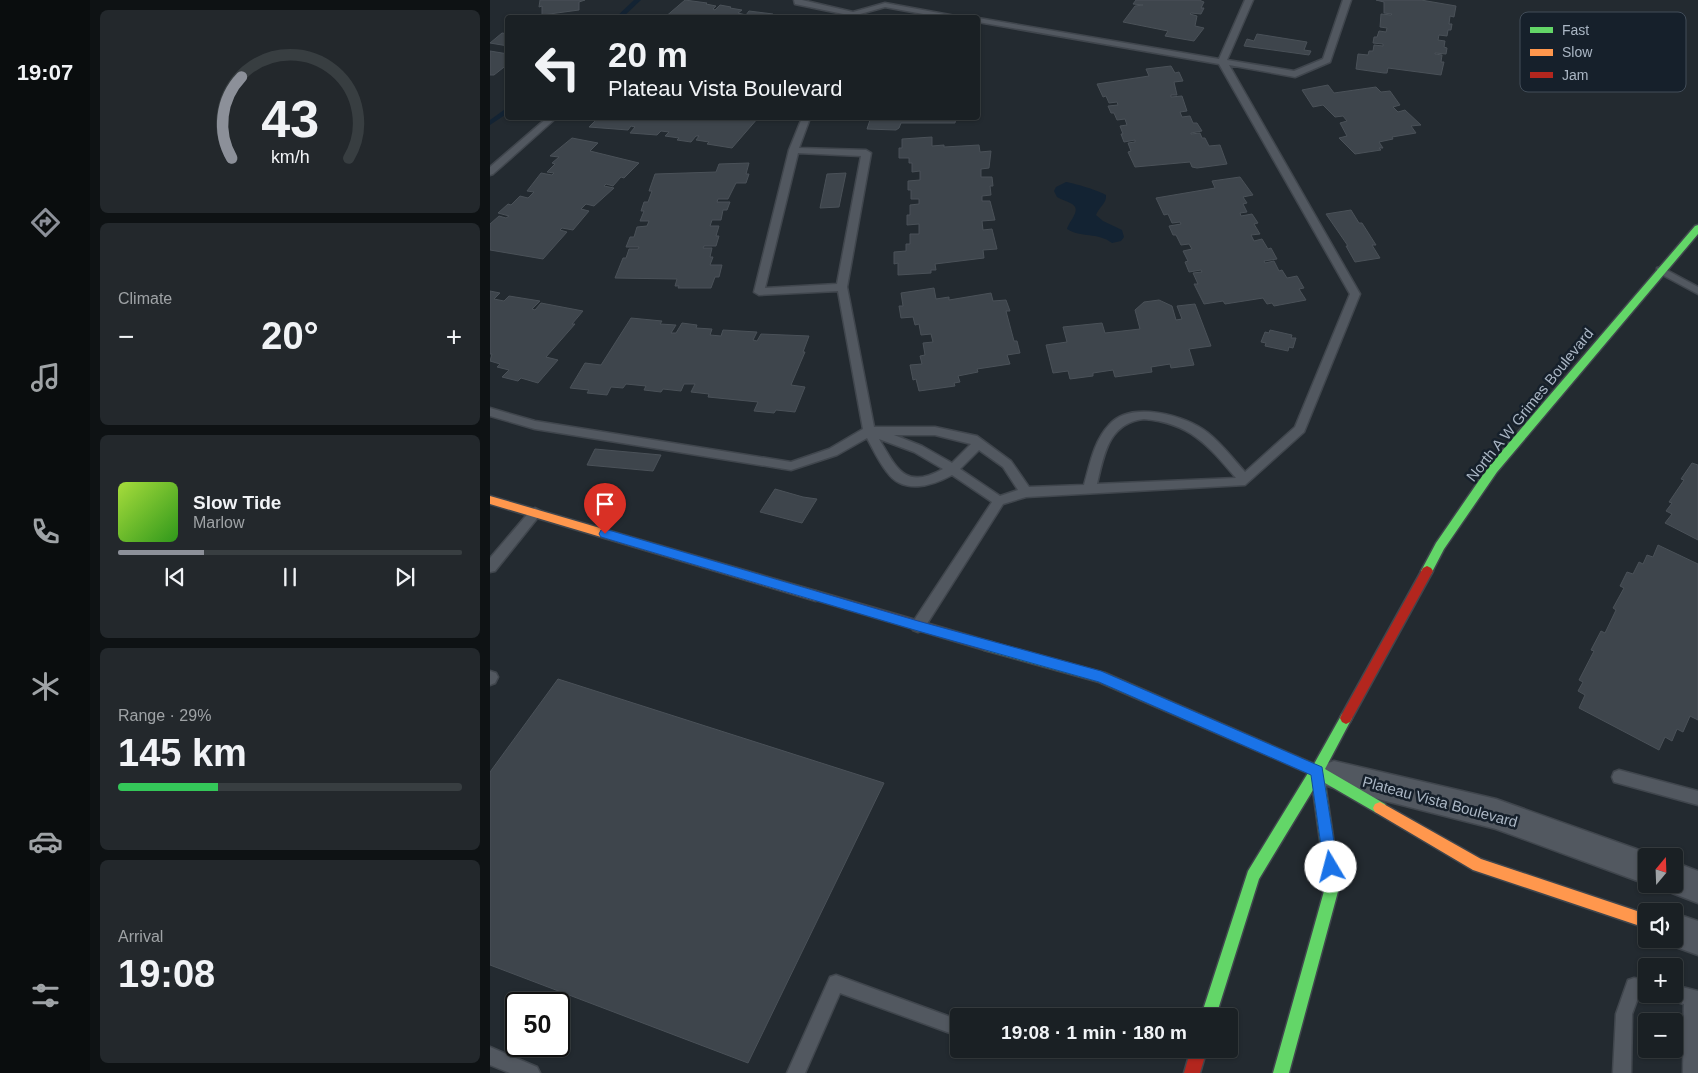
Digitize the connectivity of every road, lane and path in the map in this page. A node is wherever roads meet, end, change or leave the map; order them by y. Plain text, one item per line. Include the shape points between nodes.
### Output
1 (798, 0) edge
2 (1248, 0) edge
3 (1347, 0) edge
4 (887, 2) edge
5 (848, 15) edge
6 (854, 15) edge
7 (948, 15) edge
8 (980, 20) edge
9 (1222, 62) junction
10 (550, 120) edge
11 (805, 120) edge
12 (794, 150) junction
13 (490, 172) edge
14 (1698, 228) edge
15 (1661, 270) junction
16 (842, 287) junction
17 (1698, 291) edge
18 (490, 412) edge
19 (869, 431) junction
20 (978, 443) junction
21 (953, 468) junction
22 (1244, 479) junction
23 (1089, 490) junction
24 (1026, 492) junction
25 (490, 500) edge
26 (999, 502) junction
27 (534, 513) junction
28 (490, 567) edge
29 (918, 626) junction
30 (1317, 771) junction
31 (1619, 777) dead end
32 (1698, 798) edge
33 (1638, 865) edge
34 (1683, 881) edge
35 (1698, 887) edge
36 (1638, 918) edge
37 (1683, 933) edge
38 (1698, 938) edge
39 (1638, 987) edge
40 (1695, 998) edge
41 (1211, 1008) edge
42 (950, 1025) dead end
43 (490, 1056) edge
44 (1196, 1058) edge
45 (531, 1073) edge
46 (796, 1073) edge
47 (1192, 1073) edge
48 (1281, 1073) edge
49 (1622, 1073) edge
50 (1692, 1073) edge

1 - 5 lane
2 - 9 lane
3 - 9 lane via 1327,60 1295,74
4 - 6 lane
4 - 7 lane
8 - 9 lane
9 - 22 lane via 1355,294 1300,429
10 - 13 lane
11 - 12 lane
12 - 16 lane via 866,153
12 - 16 lane via 759,292
14 - 15 main road, North A W Grimes Boulevard
15 - 17 lane
15 - 30 main road, North A W Grimes Boulevard via 1493,469 1440,546
16 - 19 lane
18 - 19 lane via 535,425 791,466 833,452
19 - 20 lane via 935,431
19 - 21 lane via 918,449
19 - 21 lane via 892,471 907,481 921,483 938,478
20 - 21 lane
20 - 24 lane via 1008,464
21 - 26 lane
22 - 23 lane via 1241,482
22 - 23 lane via 1200,432 1164,417 1132,415 1114,426 1099,454
23 - 24 lane
24 - 26 lane
25 - 27 main road, Plateau Vista Boulevard
26 - 29 lane
27 - 28 lane
27 - 29 main road, Plateau Vista Boulevard
29 - 30 main road, Plateau Vista Boulevard via 1101,677
30 - 33 street, Plateau Vista Boulevard via 1496,814
30 - 36 main road, Plateau Vista Boulevard via 1478,865
30 - 41 main road, North A W Grimes Boulevard via 1252,876
30 - 48 main road via 1333,884
31 - 32 lane
34 - 35 street
37 - 38 street
39 - 49 lane via 1634,986 1624,1014
40 - 50 lane
42 - 46 lane via 836,983
43 - 45 lane
44 - 47 main road

